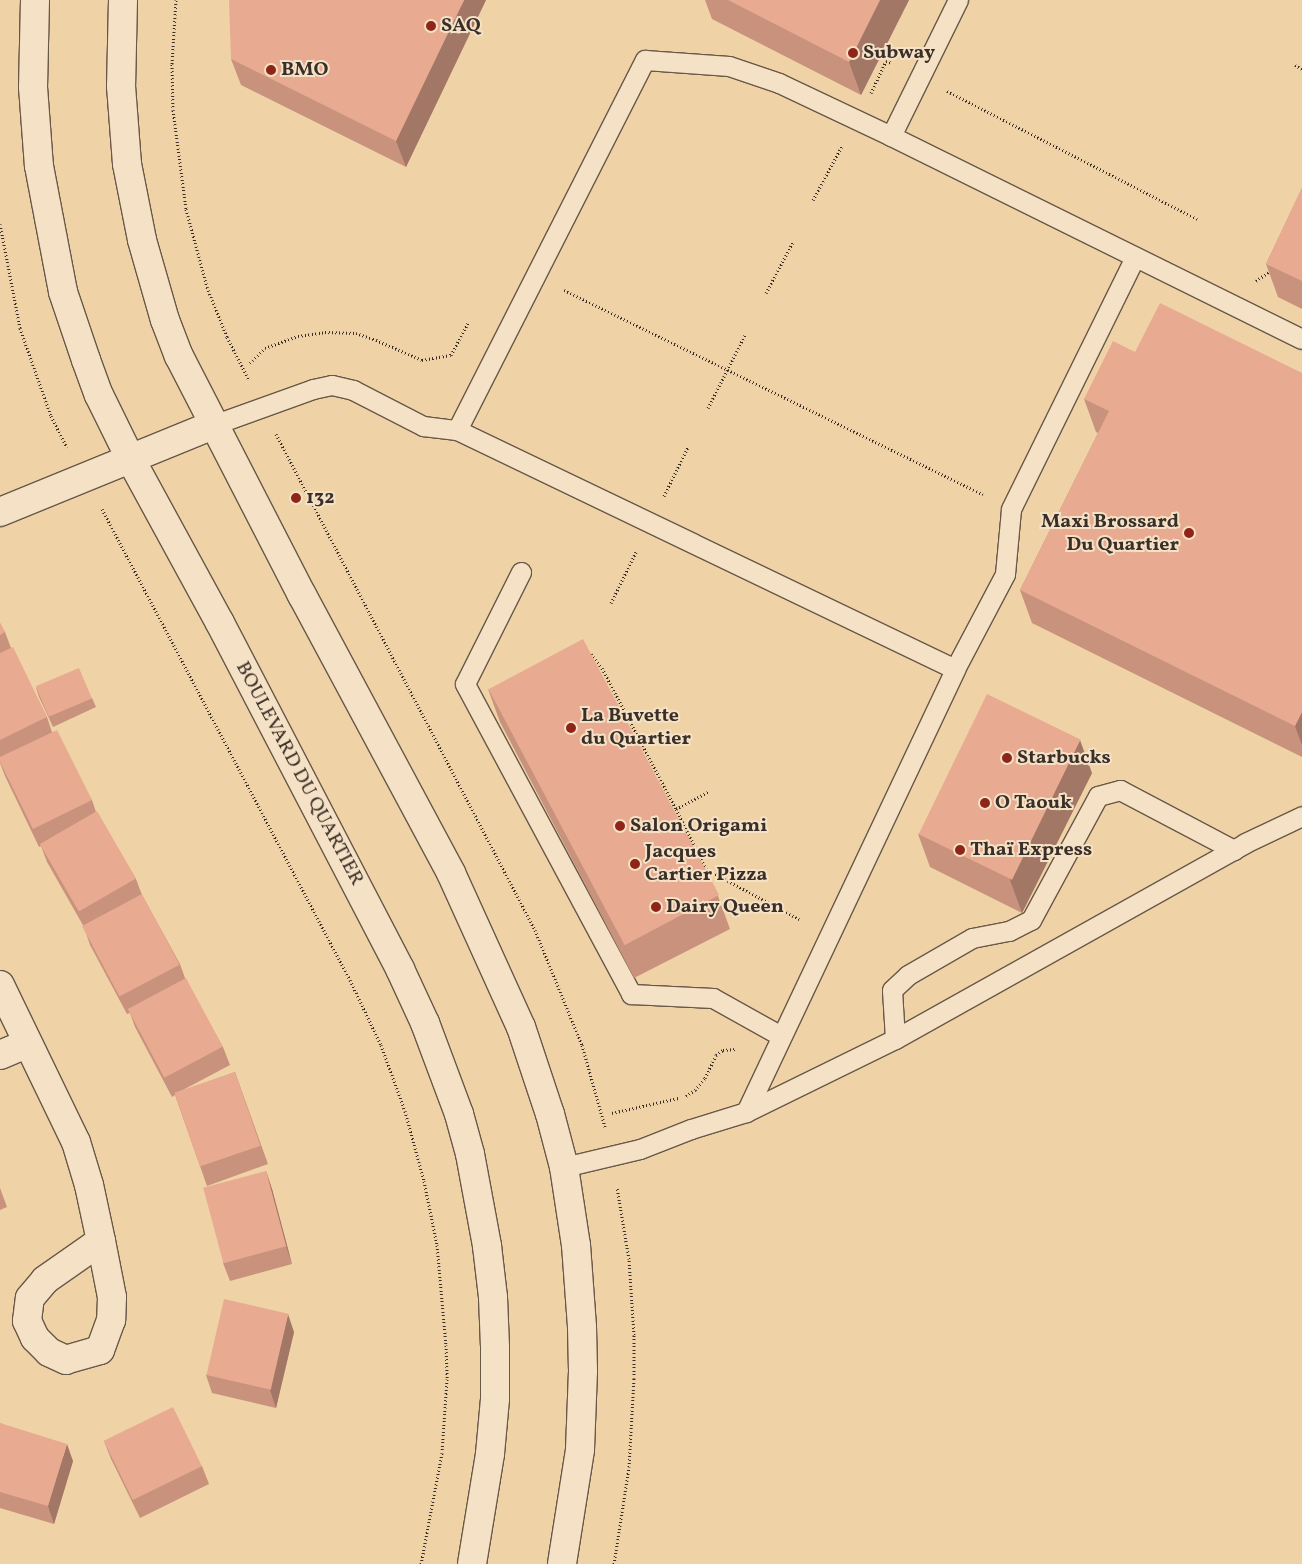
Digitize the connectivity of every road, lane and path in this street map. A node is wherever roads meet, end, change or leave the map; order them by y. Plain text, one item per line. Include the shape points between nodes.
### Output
1 (35, 0) edge
2 (123, 0) edge
3 (176, 0) edge
4 (958, 0) edge
5 (894, 65) dead end
6 (1295, 65) dead end
7 (1302, 68) edge
8 (944, 90) dead end
9 (869, 96) dead end
10 (891, 136) junction
11 (842, 146) dead end
12 (813, 200) dead end
13 (1197, 219) dead end
14 (0, 224) edge
15 (793, 242) dead end
16 (1135, 257) junction
17 (1273, 269) edge
18 (1252, 284) dead end
19 (563, 290) dead end
20 (766, 294) dead end
21 (469, 321) dead end
22 (745, 335) dead end
23 (1302, 339) edge
24 (240, 363) dead end
25 (250, 363) dead end
26 (728, 369) junction
27 (708, 408) dead end
28 (213, 425) junction
29 (457, 430) junction
30 (62, 437) dead end
31 (283, 447) dead end
32 (688, 447) dead end
33 (130, 458) junction
34 (984, 495) dead end
35 (662, 498) dead end
36 (0, 512) edge
37 (107, 518) dead end
38 (639, 545) dead end
39 (521, 572) dead end
40 (611, 603) dead end
41 (591, 654) edge
42 (955, 669) junction
43 (710, 791) dead end
44 (676, 809) junction
45 (1302, 816) edge
46 (1234, 850) junction
47 (800, 919) dead end
48 (0, 985) edge
49 (781, 1036) junction
50 (894, 1039) junction
51 (28, 1043) junction
52 (736, 1049) dead end
53 (0, 1055) edge
54 (746, 1112) junction
55 (612, 1113) dead end
56 (603, 1118) dead end
57 (564, 1167) junction
58 (618, 1194) dead end
59 (101, 1241) dead end
60 (421, 1564) edge
61 (472, 1564) edge
62 (562, 1564) edge
63 (614, 1564) edge

1 - 33 main road, BOULEVARD DU QUARTIER via 32,48 36,129 54,252 80,344 99,395
2 - 28 main road via 120,86 134,204 165,320 178,356
3 - 24 path via 173,110 180,178 207,287
4 - 10 lane
5 - 9 path via 886,61
6 - 7 path
8 - 13 path
10 - 16 lane
10 - 29 lane via 779,83 729,66 645,60
11 - 12 path
14 - 30 path via 20,328 37,382
15 - 20 path
16 - 23 lane
16 - 42 lane via 1011,509 1004,574
17 - 18 path
19 - 26 path
21 - 25 path via 451,355 422,360 356,333 325,332 298,336 265,348
22 - 26 path
26 - 27 path
26 - 34 path
28 - 29 lane via 332,385 372,398 423,426
28 - 33 main road
28 - 57 main road via 451,873 492,959 536,1067
29 - 42 lane
31 - 56 path via 536,930 582,1045
32 - 35 path
33 - 36 main road
33 - 61 main road, BOULEVARD DU QUARTIER via 400,970 426,1023 459,1114 481,1200 493,1297 495,1347 490,1454
37 - 60 path via 350,980 381,1045 405,1111 436,1238 446,1345 442,1453
38 - 40 path
39 - 49 lane via 465,684 631,994 714,998
41 - 44 path via 602,668
42 - 49 lane
43 - 44 path
44 - 47 path via 706,869
45 - 46 lane
46 - 50 lane
46 - 50 lane via 1120,790 1098,796 1031,920 1010,931 972,938 908,975 892,990
48 - 51 main road
49 - 54 lane
50 - 54 lane
51 - 53 main road
51 - 59 main road via 76,1142
52 - 55 path via 723,1050 716,1055 705,1078 686,1097
54 - 57 lane via 640,1149
57 - 62 main road via 580,1282 583,1371 580,1450
58 - 63 path via 629,1259 634,1378 629,1467

